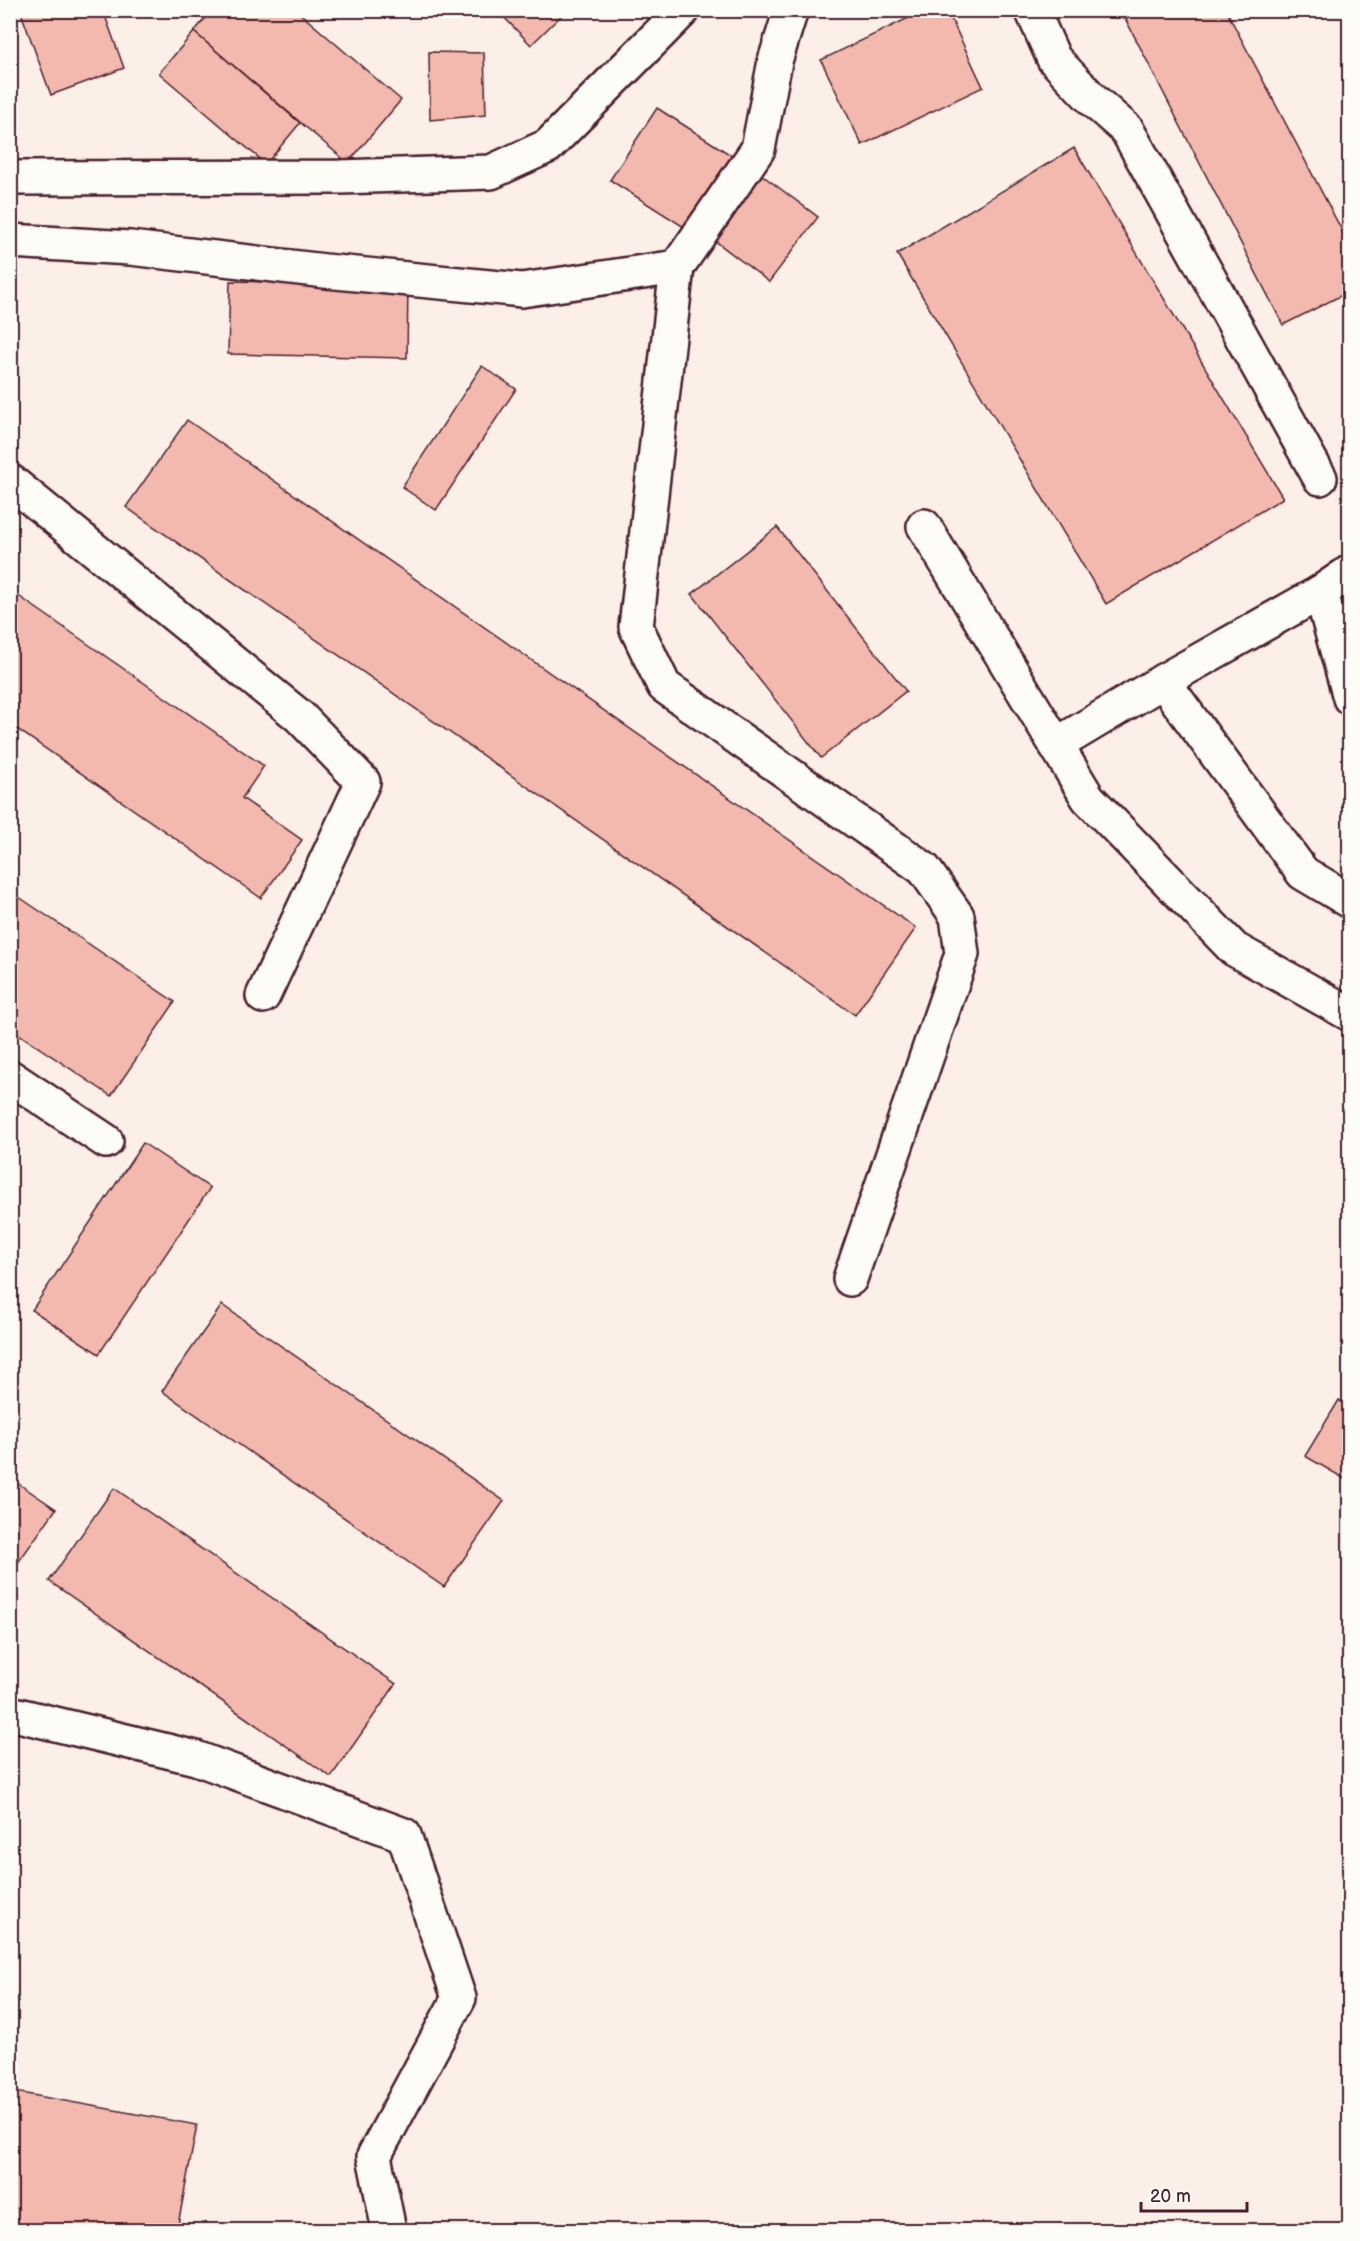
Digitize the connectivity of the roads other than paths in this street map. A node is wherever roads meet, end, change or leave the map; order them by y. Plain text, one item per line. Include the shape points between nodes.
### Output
1 (683, 10) edge
2 (791, 10) edge
3 (1032, 10) edge
4 (10, 178) edge
5 (10, 242) edge
6 (677, 267) junction
7 (1320, 478) dead end
8 (10, 481) edge
9 (924, 526) dead end
10 (1350, 572) edge
11 (1321, 592) junction
12 (1163, 681) junction
13 (1350, 698) edge
14 (1056, 745) junction
15 (1350, 901) edge
16 (264, 996) dead end
17 (1350, 1014) edge
18 (10, 1077) edge
19 (106, 1141) dead end
20 (850, 1279) dead end
21 (10, 1713) edge
22 (389, 2230) edge

1 - 4 lane via 548,146 491,172 340,177
2 - 6 lane via 775,61 758,149
3 - 7 lane via 1054,59 1127,130
5 - 6 lane via 130,248 522,290
6 - 20 lane via 636,627 664,686 924,869 957,916 962,954
8 - 16 lane via 299,716 363,782
9 - 14 lane
10 - 11 lane
11 - 12 lane
11 - 13 lane
12 - 14 lane
12 - 15 lane via 1303,873
14 - 17 lane via 1088,798 1234,949
18 - 19 lane
21 - 22 lane via 196,1758 404,1835 459,1998 374,2156

